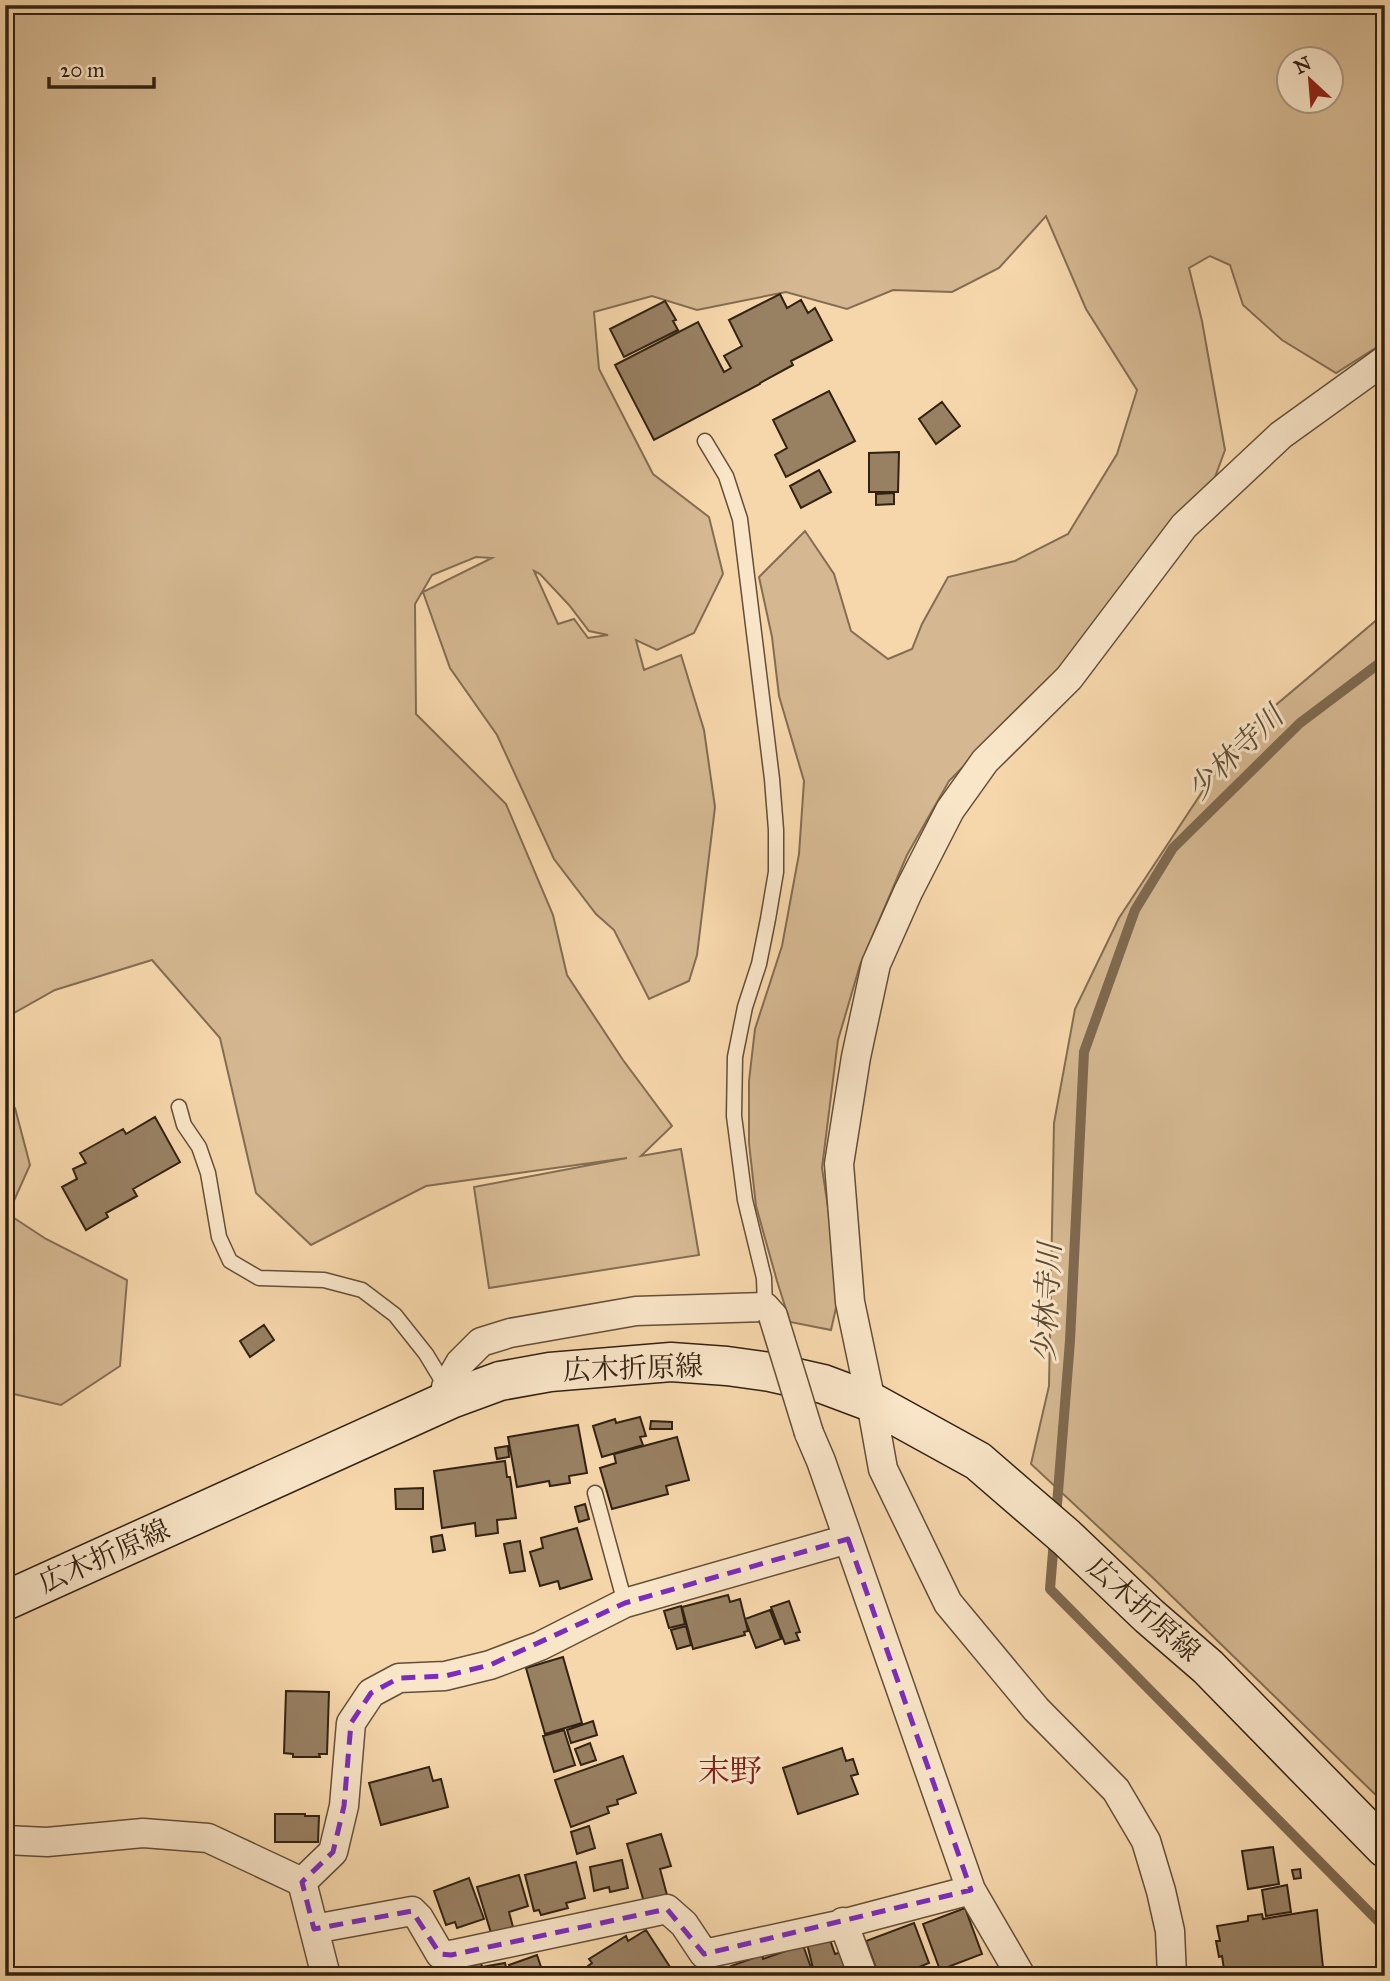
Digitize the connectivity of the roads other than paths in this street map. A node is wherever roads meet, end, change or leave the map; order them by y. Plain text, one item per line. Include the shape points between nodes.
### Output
1 (1385, 360) edge
2 (705, 441) dead end
3 (179, 1107) dead end
4 (769, 1311) junction
5 (449, 1393) junction
6 (871, 1402) junction
7 (595, 1493) dead end
8 (848, 1539) junction
9 (5, 1601) edge
10 (625, 1602) junction
11 (5, 1840) edge
12 (1385, 1848) edge
13 (302, 1882) junction
14 (971, 1890) junction
15 (844, 1922) junction
16 (314, 1929) junction
17 (326, 1976) edge
18 (863, 1976) edge
19 (1021, 1976) edge
20 (1172, 1976) edge

1 - 6 street via 1281,435 1184,526 1069,678 985,761 950,810 908,892 876,964 839,1164 850,1302
2 - 4 lane via 726,476 740,519 775,817 776,872 735,1057 734,1116 745,1200
3 - 5 lane via 208,1173 219,1237 230,1261 259,1278 324,1280 362,1290 395,1315
4 - 5 street via 636,1311 510,1334 481,1342 460,1363
4 - 8 street, bridge
5 - 6 main road, 広木折原線 via 550,1372 671,1362 770,1372 823,1384
5 - 9 main road, 広木折原線
6 - 12 main road, 広木折原線 via 978,1461 1066,1537 1208,1667
6 - 20 street via 883,1469 948,1603 1036,1709 1116,1790 1146,1841 1170,1931
7 - 10 lane
8 - 10 street
8 - 14 street
10 - 13 street via 540,1646 490,1665 445,1676 399,1678 370,1693 351,1723 344,1806 333,1852
11 - 13 street via 47,1842 142,1833 208,1838
13 - 16 street
14 - 15 street
14 - 19 street
15 - 16 street via 704,1954 684,1924 667,1909 451,1955 440,1954 412,1911
15 - 18 street
16 - 17 street

